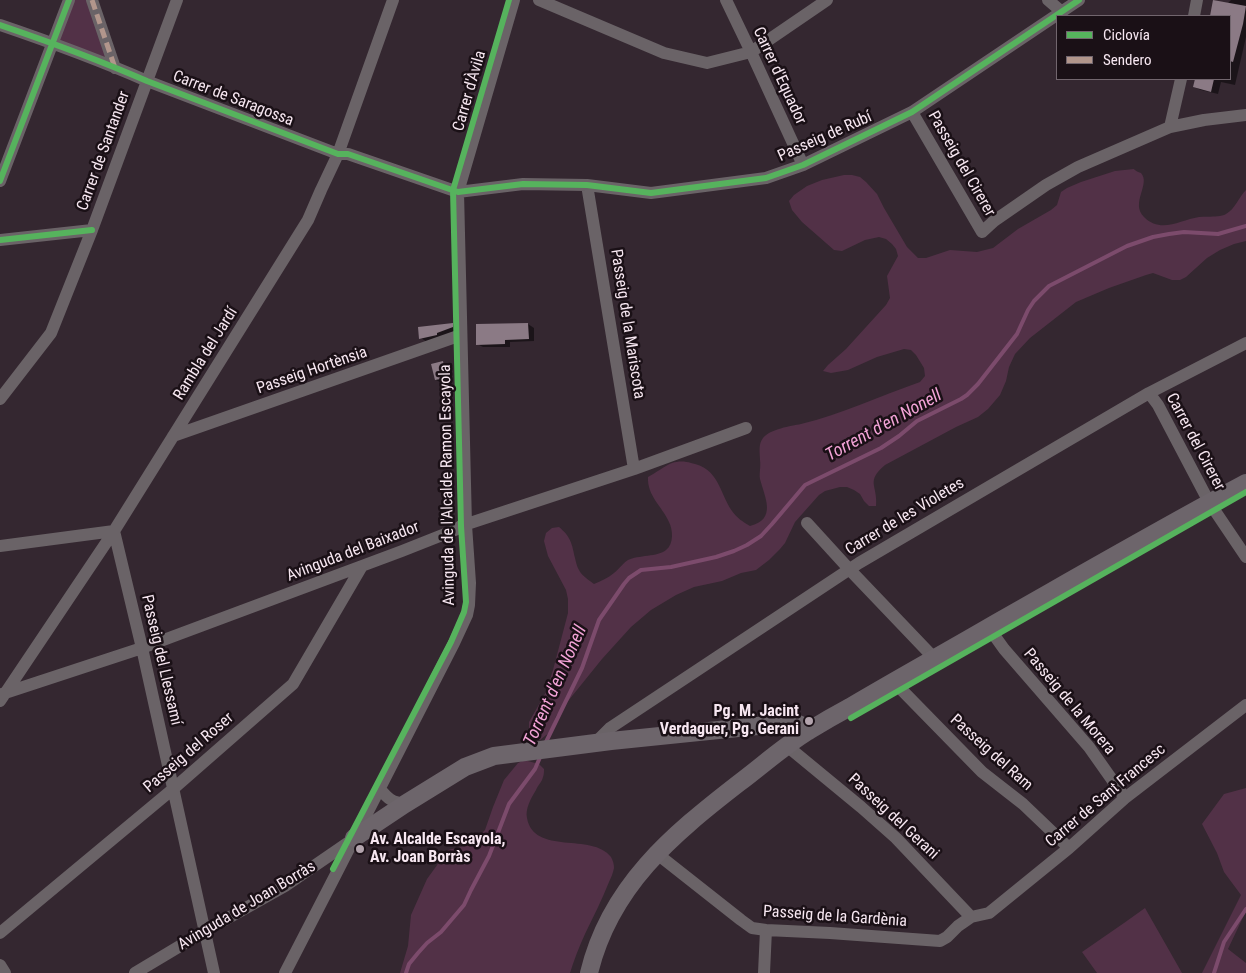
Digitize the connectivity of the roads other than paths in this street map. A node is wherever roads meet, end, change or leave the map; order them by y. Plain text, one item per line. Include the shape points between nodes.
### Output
1 (69, 0) edge
2 (92, 0) edge
3 (177, 0) edge
4 (393, 0) edge
5 (514, 0) edge
6 (539, 0) edge
7 (726, 0) edge
8 (827, 0) edge
9 (1048, 0) edge
10 (1079, 0) edge
11 (1197, 0) edge
12 (1062, 12) junction
13 (1058, 15) edge
14 (1194, 15) edge
15 (1056, 16) edge
16 (0, 25) edge
17 (53, 43) junction
18 (751, 52) junction
19 (115, 68) junction
20 (1181, 80) edge
21 (147, 81) junction
22 (912, 112) junction
23 (1246, 115) edge
24 (1170, 127) junction
25 (338, 154) junction
26 (803, 166) junction
27 (0, 181) edge
28 (587, 185) junction
29 (458, 192) junction
30 (92, 230) junction
31 (0, 240) edge
32 (461, 335) junction
33 (1246, 343) edge
34 (1149, 392) junction
35 (0, 399) edge
36 (746, 428) dead end
37 (173, 436) junction
38 (634, 469) junction
39 (1246, 483) edge
40 (1209, 502) junction
41 (807, 523) dead end
42 (466, 525) junction
43 (114, 531) junction
44 (0, 546) edge
45 (1246, 557) edge
46 (362, 566) junction
47 (849, 569) junction
48 (988, 628) junction
49 (142, 648) junction
50 (934, 658) junction
51 (894, 681) junction
52 (2, 696) edge
53 (1246, 705) edge
54 (809, 730) junction
55 (595, 743) junction
56 (787, 746) junction
57 (173, 789) junction
58 (380, 789) junction
59 (1125, 798) junction
60 (405, 804) junction
61 (354, 838) junction
62 (1069, 848) junction
63 (656, 853) junction
64 (322, 861) junction
65 (335, 876) junction
66 (971, 917) junction
67 (766, 930) junction
68 (205, 931) junction
69 (0, 933) edge
70 (0, 965) edge
71 (5, 973) edge
72 (135, 973) edge
73 (214, 973) edge
74 (285, 973) edge
75 (589, 973) edge
76 (764, 973) edge

1 - 17 street
2 - 19 street
3 - 21 street, Carrer de Santander
4 - 25 street, Rambla del Jardí
5 - 29 street, Carrer d'Àvila
6 - 18 street via 664,53 707,63
7 - 18 street, Carrer d'Equador
8 - 18 street
9 - 12 street
10 - 12 street, Passeig de Rubí
11 - 14 street
12 - 13 street, Passeig de Rubí
15 - 22 street, Passeig de Rubí
16 - 17 street, Carrer de Saragossa
17 - 19 street, Carrer de Saragossa
17 - 27 street
18 - 26 street, Carrer d'Equador
19 - 21 street, Carrer de Saragossa
20 - 24 street
21 - 25 street, Carrer de Saragossa
21 - 30 street, Carrer de Santander
22 - 24 street, Passeig del Cirerer via 982,232 1070,171
22 - 26 street, Passeig de Rubí
23 - 24 street
25 - 29 street, Carrer de Saragossa via 348,154
25 - 37 street, Rambla del Jardí via 308,220
26 - 28 street, Passeig de Rubí via 766,178 651,193
28 - 29 street, Passeig de Rubí via 523,184
28 - 38 street, Passeig de la Mariscota
29 - 32 street, Avinguda de l'Alcalde Ramon Escayola
30 - 31 street
30 - 35 street, Carrer de Santander via 51,333
32 - 37 street, Passeig Hortènsia
32 - 42 street, Avinguda de l'Alcalde Ramon Escayola
33 - 34 street, Carrer de les Violetes
34 - 40 street, Carrer del Cirerer
34 - 47 street, Carrer de les Violetes
36 - 38 street, Avinguda del Baixador
37 - 43 street, Rambla del Jardí
38 - 42 street, Avinguda del Baixador
39 - 40 street
40 - 45 street, Carrer del Cirerer
40 - 48 street
41 - 47 street
42 - 46 street, Avinguda del Baixador
42 - 58 street, Avinguda de l'Alcalde Ramon Escayola via 470,583 467,616
43 - 44 street
43 - 49 street, Passeig del Llessamí
43 - 52 street, Rambla del Jardí
46 - 49 street, Avinguda del Baixador
46 - 57 street, Passeig del Roser via 294,684
47 - 50 street
47 - 55 street, Carrer de les Violetes via 610,728
48 - 50 street
48 - 59 street, Passeig de la Morera via 1089,747
49 - 52 street, Avinguda del Baixador
49 - 57 street, Passeig del Llessamí
50 - 51 street
51 - 54 street
51 - 62 street, Passeig del Ram via 982,772 1023,804
53 - 59 street, Carrer de Sant Francesc
54 - 55 street, Avinguda de Joan Borràs via 803,725 787,723
54 - 56 street
55 - 60 street, Avinguda de Joan Borràs via 494,756 464,767
56 - 63 street via 709,806
56 - 66 street, Passeig del Gerani via 896,838
57 - 68 street, Passeig del Llessamí
57 - 69 street, Passeig del Roser
58 - 60 street via 389,800
58 - 61 street, Avinguda de l'Alcalde Ramon Escayola
59 - 62 street, Carrer de Sant Francesc
60 - 61 street, Avinguda de Joan Borràs
61 - 64 street, Avinguda de Joan Borràs
61 - 65 street, Avinguda de l'Alcalde Ramon Escayola
62 - 66 street, Carrer de Sant Francesc via 989,913
63 - 67 street, Passeig de la Gardènia via 740,920 752,928
63 - 75 street via 621,898 604,927
64 - 65 street via 332,867
64 - 68 street, Avinguda de Joan Borràs
65 - 74 street, Avinguda de l'Alcalde Ramon Escayola
66 - 67 street, Passeig de la Gardènia via 940,940
67 - 76 street
68 - 72 street, Avinguda de Joan Borràs
68 - 73 street, Passeig del Llessamí
70 - 71 street

